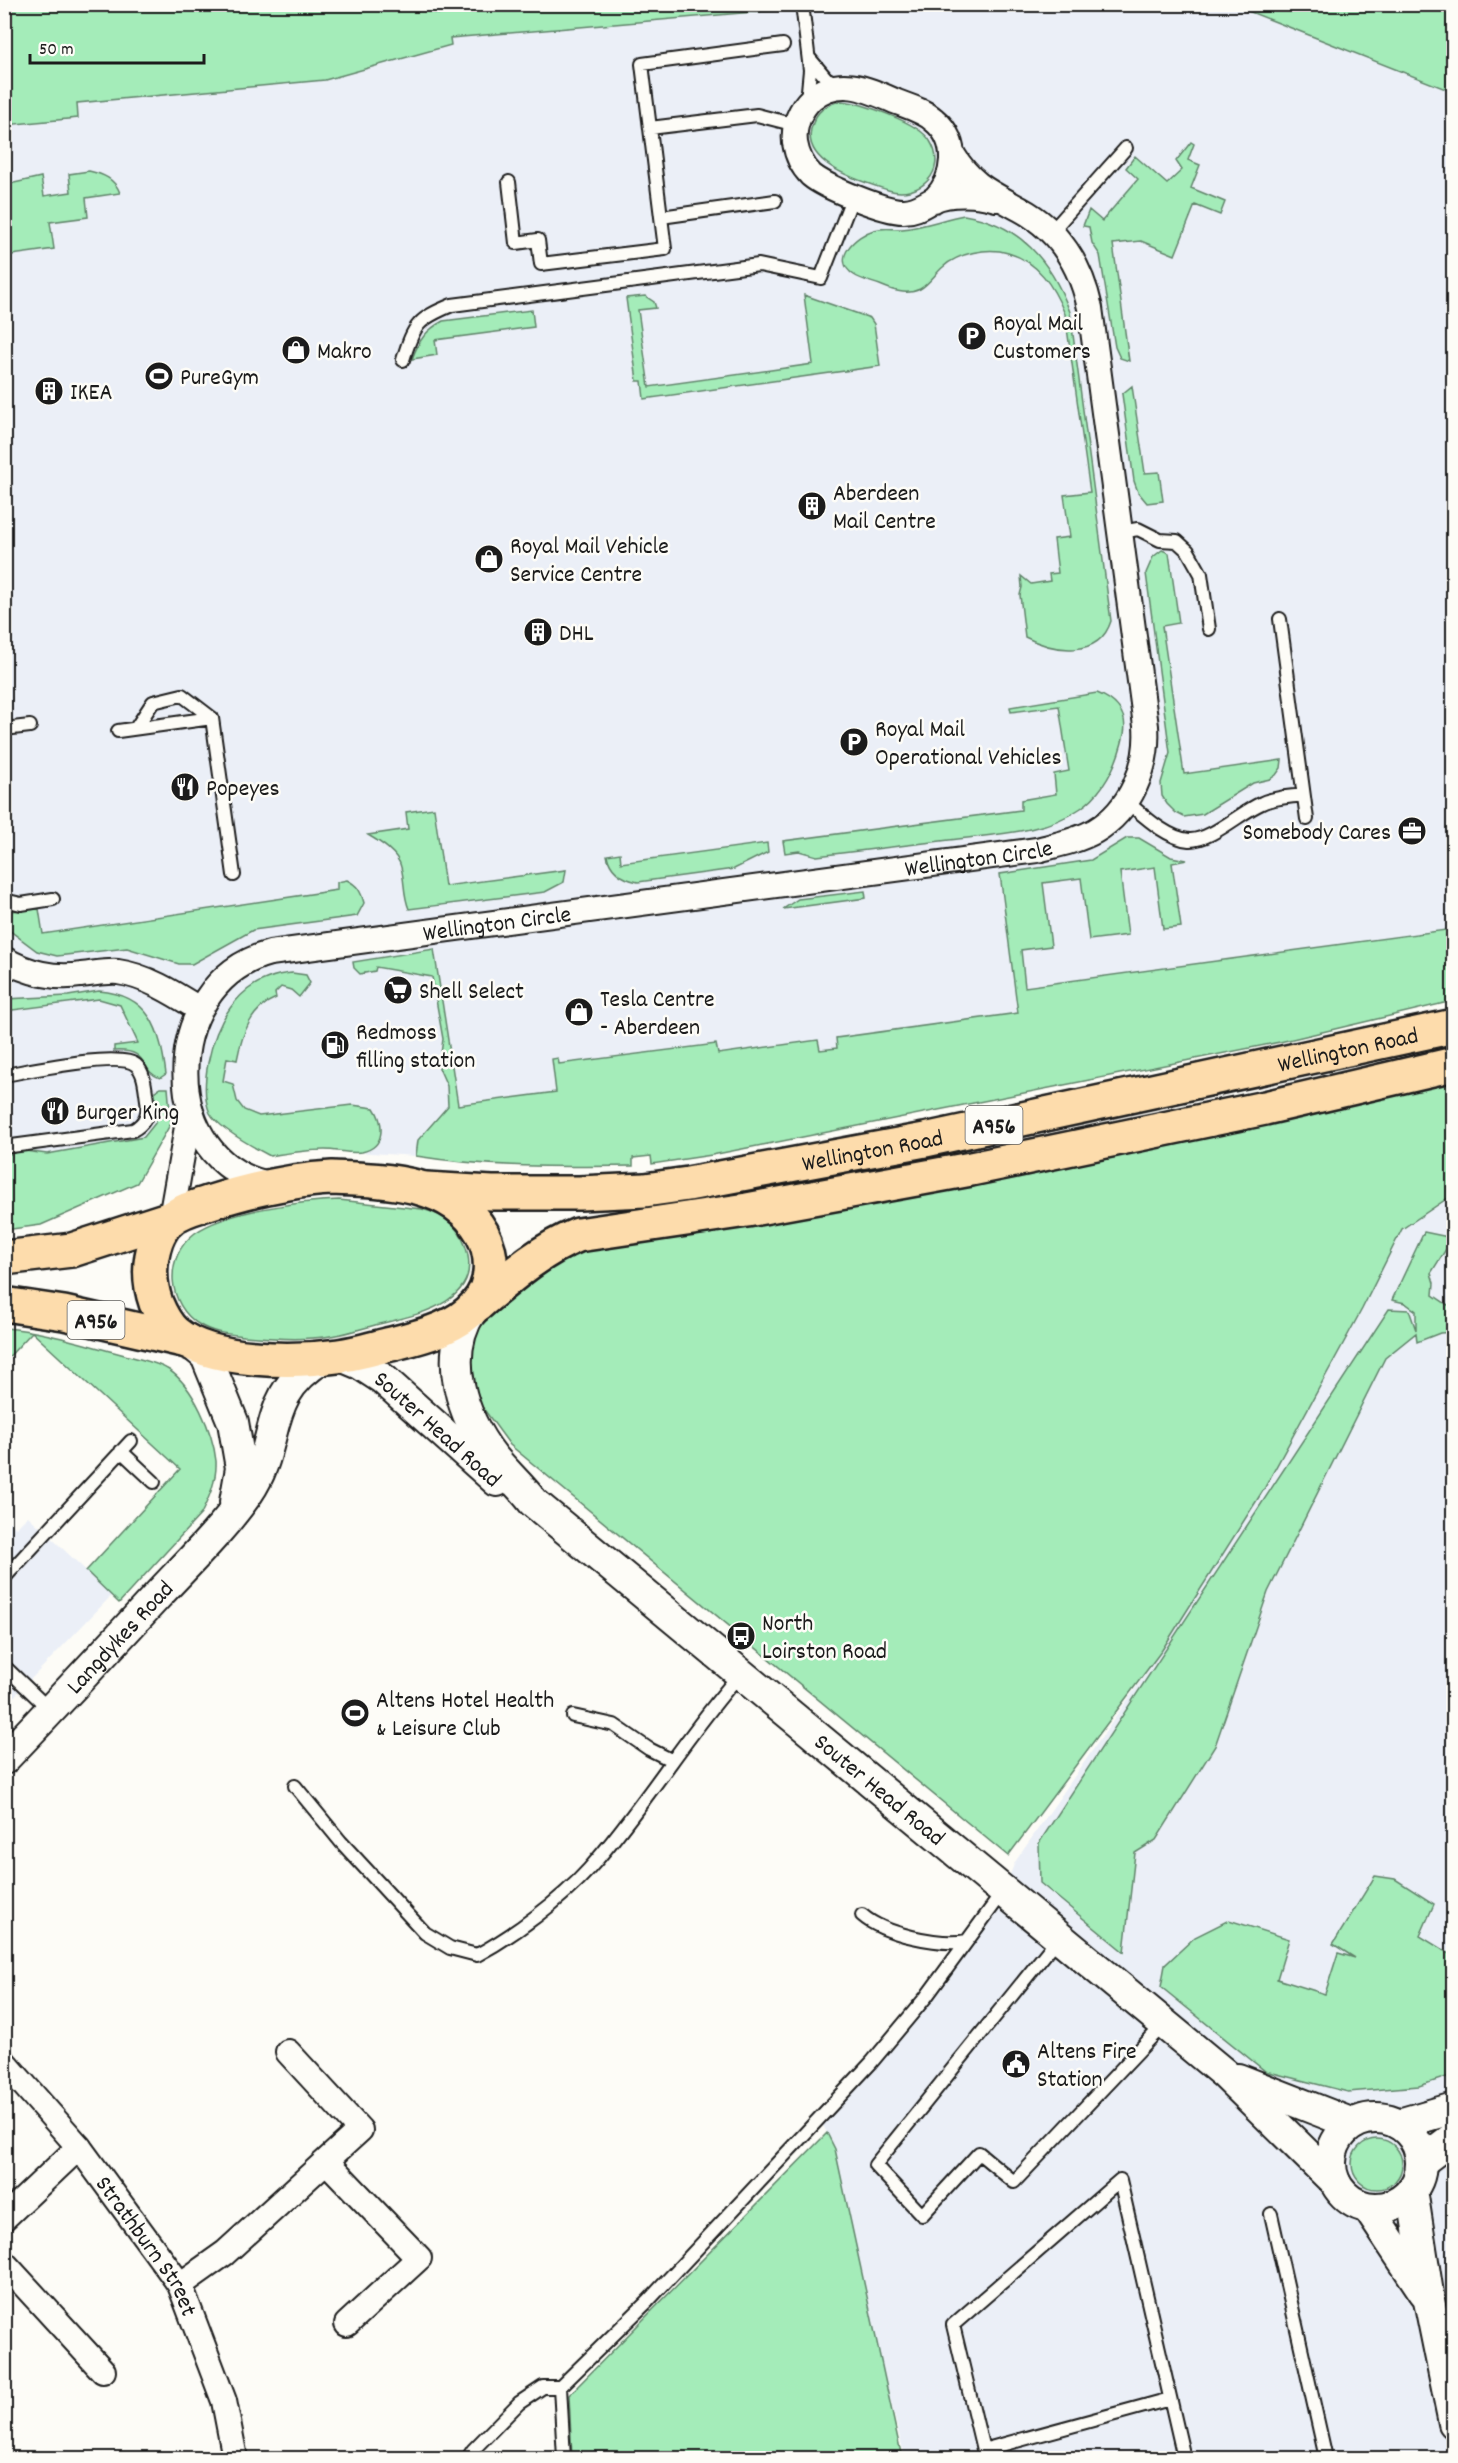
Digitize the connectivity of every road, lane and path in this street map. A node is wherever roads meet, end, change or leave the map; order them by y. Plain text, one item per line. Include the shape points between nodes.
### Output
1 (802, 4) edge
2 (783, 45) dead end
3 (809, 57) junction
4 (839, 85) junction
5 (801, 115) junction
6 (650, 128) junction
7 (1126, 148) dead end
8 (953, 155) junction
9 (509, 182) dead end
10 (853, 196) junction
11 (934, 200) junction
12 (1001, 200) junction
13 (775, 201) dead end
14 (661, 217) junction
15 (1051, 232) junction
16 (403, 360) dead end
17 (1121, 532) junction
18 (1280, 619) dead end
19 (1209, 629) dead end
20 (212, 718) junction
21 (30, 726) dead end
22 (136, 728) junction
23 (4, 729) edge
24 (118, 731) dead end
25 (1303, 795) junction
26 (1126, 801) junction
27 (1307, 819) dead end
28 (234, 875) dead end
29 (53, 899) dead end
30 (4, 900) edge
31 (4, 959) edge
32 (199, 1009) junction
33 (1454, 1026) edge
34 (1454, 1064) edge
35 (4, 1075) edge
36 (190, 1110) junction
37 (4, 1148) edge
38 (274, 1185) junction
39 (426, 1189) junction
40 (171, 1218) junction
41 (4, 1258) edge
42 (4, 1304) edge
43 (475, 1307) junction
44 (190, 1342) junction
45 (332, 1357) junction
46 (131, 1441) dead end
47 (121, 1451) junction
48 (154, 1482) dead end
49 (534, 1502) junction
50 (231, 1513) junction
51 (4, 1578) edge
52 (4, 1666) edge
53 (741, 1673) junction
54 (50, 1710) junction
55 (573, 1716) dead end
56 (4, 1759) edge
57 (671, 1760) junction
58 (295, 1786) dead end
59 (1004, 1890) junction
60 (862, 1915) dead end
61 (1060, 1936) junction
62 (967, 1941) junction
63 (1164, 2024) junction
64 (288, 2052) dead end
65 (4, 2062) edge
66 (1226, 2075) junction
67 (1454, 2108) edge
68 (1353, 2124) junction
69 (1399, 2124) junction
70 (1454, 2137) edge
71 (79, 2147) junction
72 (327, 2162) junction
73 (1421, 2162) junction
74 (1335, 2182) junction
75 (1412, 2190) junction
76 (1368, 2208) junction
77 (1271, 2214) dead end
78 (4, 2218) edge
79 (4, 2264) edge
80 (180, 2285) junction
81 (1429, 2300) junction
82 (347, 2325) dead end
83 (103, 2371) dead end
84 (560, 2387) junction
85 (1170, 2399) junction
86 (1454, 2423) edge
87 (984, 2454) edge
88 (235, 2458) edge
89 (468, 2458) edge
90 (564, 2458) edge
91 (1184, 2458) edge
92 (1326, 2458) edge

1 - 3 lane
2 - 6 lane via 642,64
3 - 4 lane via 826,78
3 - 5 lane via 810,82
4 - 5 street via 822,91
4 - 8 street via 865,88 928,115 945,131
5 - 6 lane via 757,115
5 - 10 street via 795,143 805,167 824,184
6 - 14 lane
7 - 15 lane
8 - 11 street via 949,180
8 - 12 street, Wellington Circle via 972,180
9 - 14 lane via 516,243 538,240 541,264 665,249
10 - 11 street via 888,210 903,211
10 - 16 lane via 821,278 759,265 452,305 418,324
11 - 12 street, Wellington Circle via 966,195
12 - 15 street, Wellington Circle via 1027,213
13 - 14 lane
15 - 17 street, Wellington Circle via 1076,266 1088,297
17 - 19 lane via 1138,529 1160,540 1177,541 1188,551 1201,574
17 - 26 street, Wellington Circle via 1147,739 1143,765
18 - 25 lane
20 - 22 lane
20 - 22 lane via 182,695 153,702
20 - 28 lane
21 - 23 lane
22 - 24 lane
25 - 26 lane via 1260,803 1204,836 1190,840 1160,828
25 - 27 lane
26 - 32 street, Wellington Circle via 1097,830 1037,850 270,953 228,973
29 - 30 lane via 21,904
31 - 32 street via 49,974 130,975
32 - 36 street, Wellington Circle via 188,1047
33 - 39 main road, Wellington Road / A956 via 925,1140 688,1184 579,1193
34 - 43 main road, Wellington Road / A956 via 982,1167 747,1210 578,1235 543,1253
35 - 37 lane via 121,1059 137,1065 148,1106 142,1124 126,1132
36 - 38 street, Wellington Circle via 201,1135 225,1163 247,1178
36 - 40 street, Wellington Circle
38 - 39 main road, A956 via 332,1178
38 - 40 main road, A956 via 191,1208
39 - 43 main road, A956 via 459,1207 482,1233 491,1269 488,1284
40 - 41 main road, A956 via 72,1250
40 - 44 main road, A956 via 154,1247 151,1283 168,1327
42 - 44 main road, A956 via 64,1313
43 - 45 main road, A956 via 445,1327 422,1336
43 - 49 street, Souter Head Road via 462,1330 458,1351 463,1399 481,1440
44 - 45 main road, A956 via 248,1357
44 - 50 street, Langdykes Road via 206,1356 213,1370 238,1444 241,1468
45 - 49 street, Souter Head Road via 360,1364 375,1373 494,1479
45 - 50 street, Langdykes Road via 302,1373 286,1391 255,1481
46 - 47 lane
47 - 48 lane
47 - 51 lane
49 - 53 street, Souter Head Road
50 - 54 street, Langdykes Road
52 - 54 lane
53 - 57 lane
53 - 59 street, Souter Head Road
54 - 56 street, Langdykes Road
55 - 57 lane via 614,1725
57 - 58 lane via 588,1870 534,1918 477,1955 450,1948 425,1933
59 - 61 street, Souter Head Road
59 - 62 lane
60 - 62 lane via 931,1942
61 - 63 street, Souter Head Road
61 - 63 lane via 875,2165 922,2215 979,2153 1014,2182
62 - 84 lane via 919,2005 834,2103 647,2302
63 - 66 street, Souter Head Road
64 - 72 street via 360,2130
65 - 71 street, Strathburn Street
66 - 68 street, Souter Head Road
66 - 74 street, Souter Head Road
67 - 69 street
68 - 69 street via 1376,2118
68 - 74 street via 1343,2133 1332,2156
69 - 73 street via 1419,2147
70 - 73 street
71 - 78 street
71 - 80 street, Strathburn Street
72 - 80 street via 225,2253
72 - 82 street via 419,2258
73 - 75 street
74 - 76 street via 1349,2198
75 - 76 street via 1393,2205
75 - 81 street
76 - 81 street
77 - 92 lane
79 - 83 street
80 - 88 street, Strathburn Street via 224,2401
81 - 86 street
84 - 89 lane via 543,2387 519,2403
84 - 90 lane
85 - 87 lane
85 - 87 lane via 1120,2180 953,2325
85 - 91 lane

